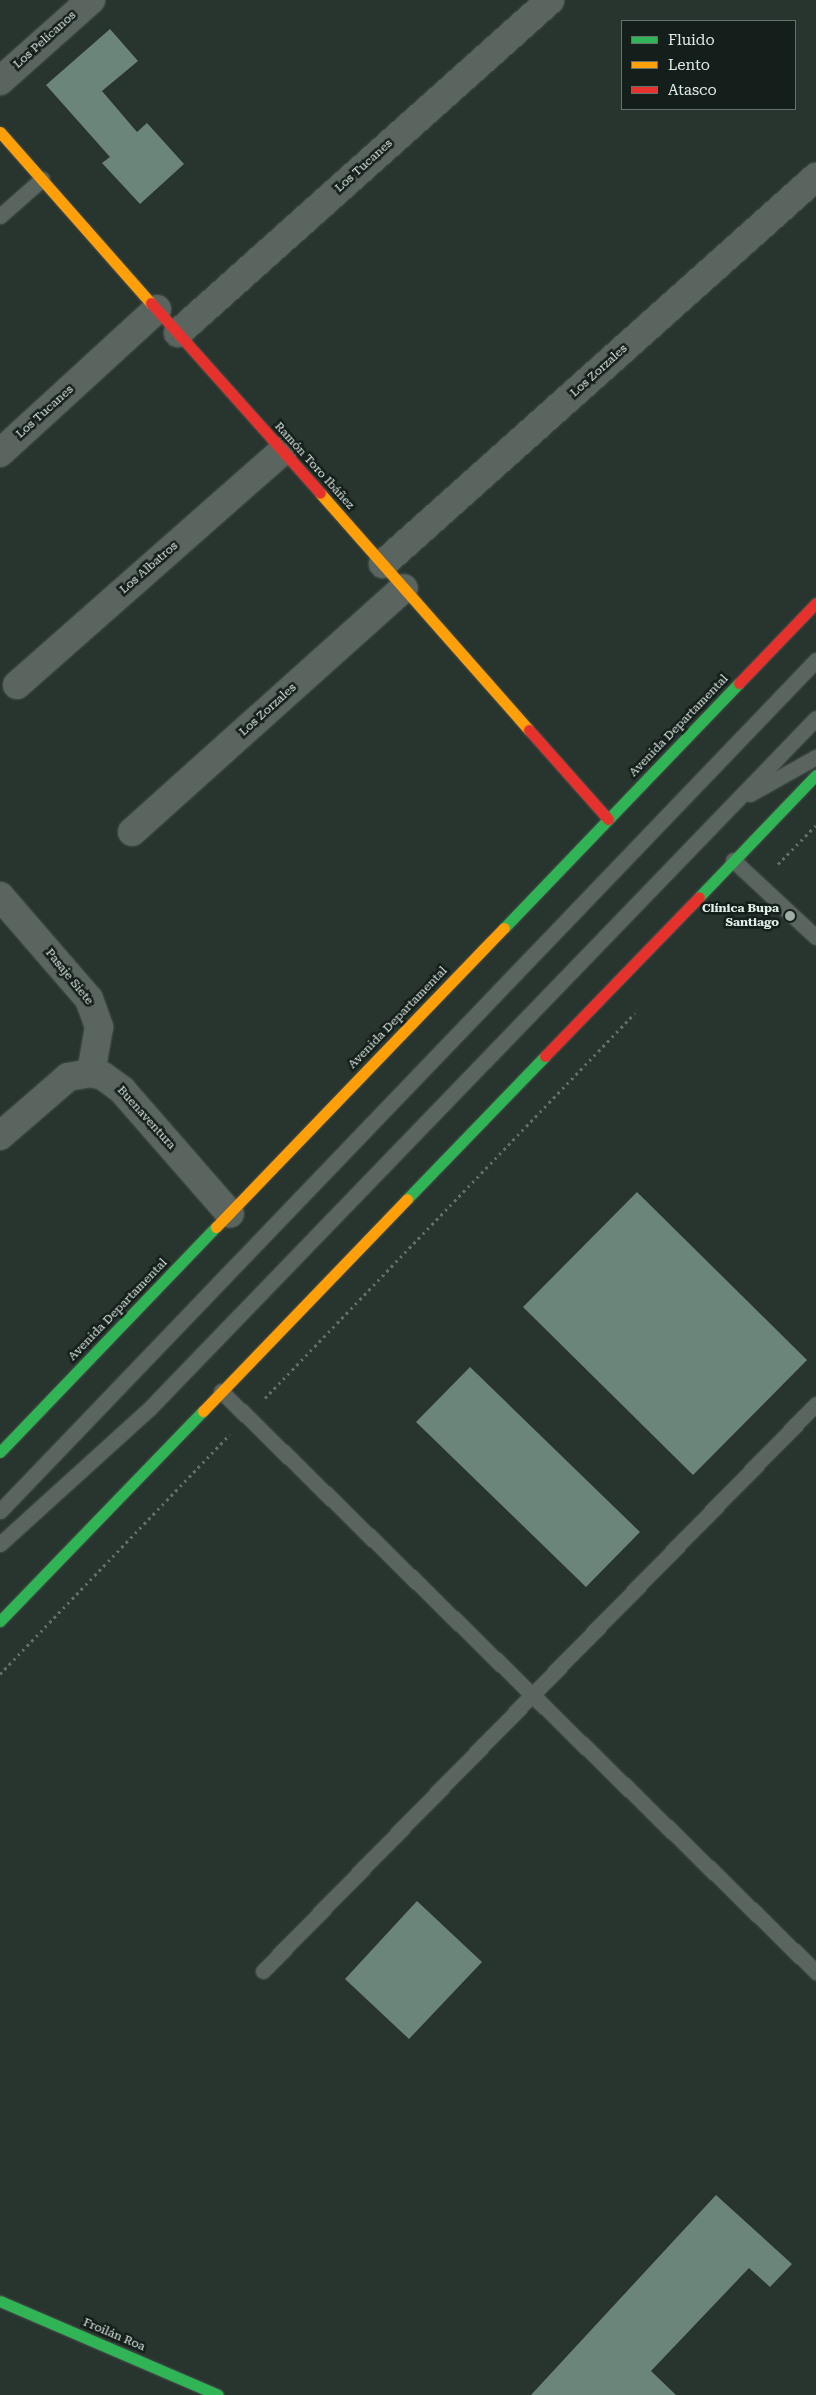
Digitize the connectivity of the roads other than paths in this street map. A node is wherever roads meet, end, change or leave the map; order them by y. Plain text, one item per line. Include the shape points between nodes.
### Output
1 (90, 0) edge
2 (550, 0) edge
3 (0, 80) edge
4 (0, 132) edge
5 (816, 177) edge
6 (42, 179) junction
7 (0, 216) edge
8 (157, 309) junction
9 (178, 333) junction
10 (282, 451) junction
11 (0, 453) edge
12 (383, 564) junction
13 (404, 588) junction
14 (816, 603) edge
15 (816, 660) edge
16 (16, 685) dead end
17 (816, 718) edge
18 (816, 757) edge
19 (816, 775) edge
20 (736, 802) junction
21 (608, 819) junction
22 (132, 832) dead end
23 (733, 860) junction
24 (0, 896) edge
25 (816, 937) edge
26 (91, 1073) junction
27 (5, 1122) edge
28 (230, 1214) junction
29 (221, 1391) junction
30 (816, 1404) edge
31 (0, 1452) edge
32 (0, 1511) edge
33 (0, 1544) edge
34 (0, 1621) edge
35 (532, 1695) junction
36 (263, 1971) dead end
37 (816, 1972) edge
38 (0, 2301) edge
39 (218, 2395) edge

1 - 3 street, Los Pelícanos
2 - 9 street, Los Tucanes
4 - 6 main road, Ramón Toro Ibáñez
5 - 12 street, Los Zorzales
6 - 7 lane
6 - 8 main road, Ramón Toro Ibáñez
8 - 9 main road, Ramón Toro Ibáñez
8 - 11 street, Los Tucanes
9 - 10 main road, Ramón Toro Ibáñez
10 - 12 main road, Ramón Toro Ibáñez
10 - 16 street, Los Albatros
12 - 13 main road, Ramón Toro Ibáñez
13 - 21 main road, Ramón Toro Ibáñez
13 - 22 street, Los Zorzales
14 - 21 main road, Avenida Departamental
15 - 32 lane
17 - 20 lane
18 - 20 lane
19 - 23 main road
20 - 33 lane via 149,1409
21 - 28 main road, Avenida Departamental
23 - 25 lane
23 - 29 main road
24 - 26 street, Pasaje Siete via 89,999 99,1027
26 - 27 street via 68,1077
26 - 28 street, Buenaventura via 113,1081 122,1090
28 - 31 main road, Avenida Departamental
29 - 34 main road
29 - 35 lane
30 - 35 lane
35 - 36 lane
35 - 37 lane
38 - 39 main road, Froilán Roa

